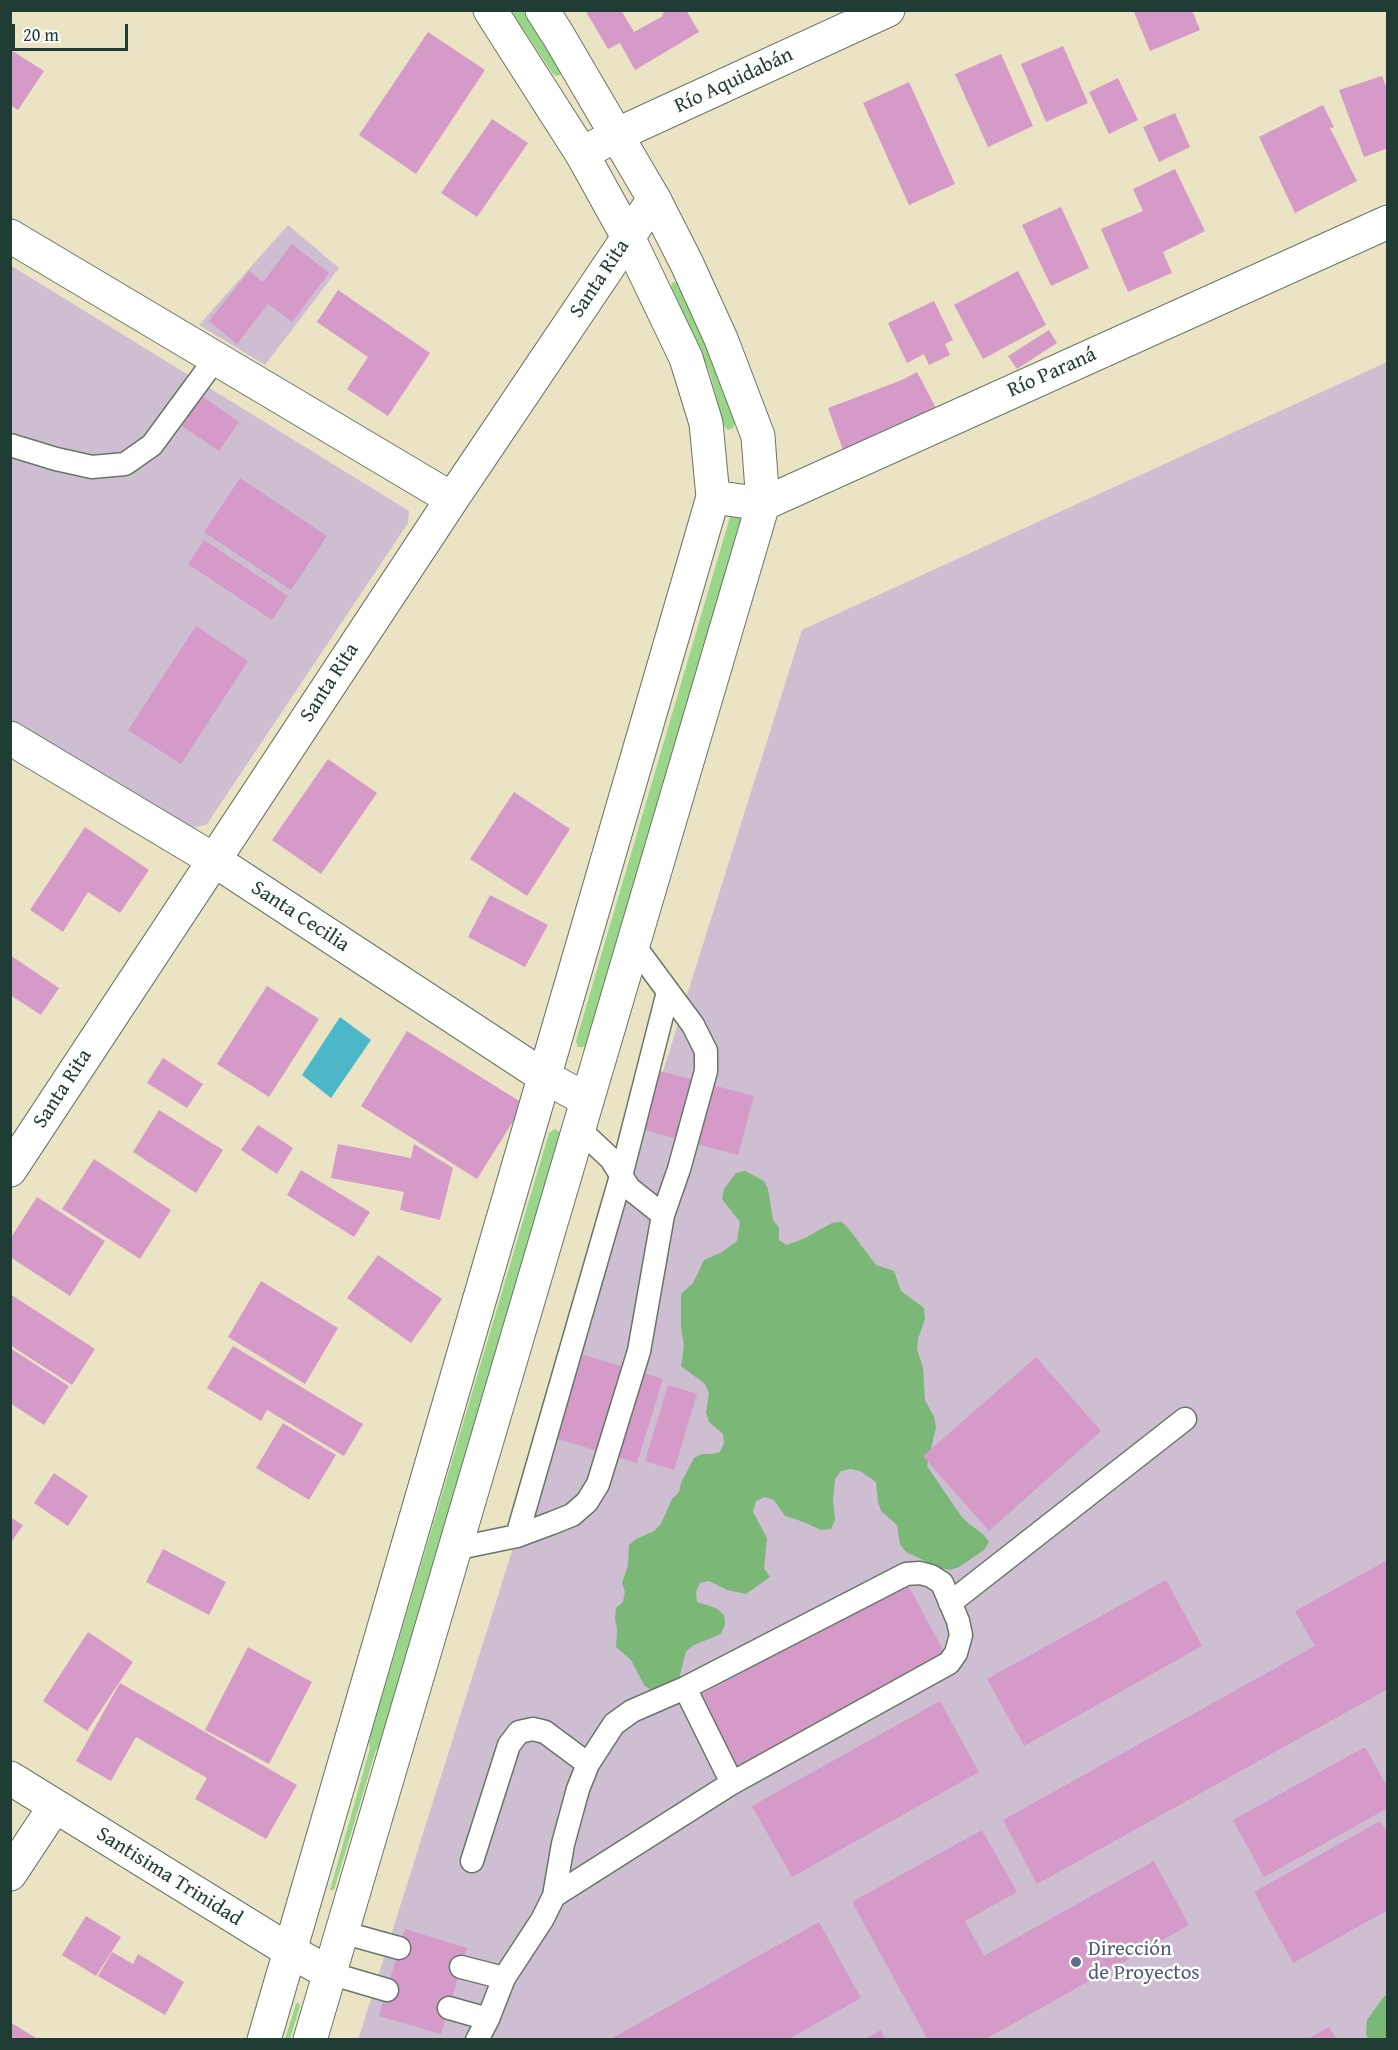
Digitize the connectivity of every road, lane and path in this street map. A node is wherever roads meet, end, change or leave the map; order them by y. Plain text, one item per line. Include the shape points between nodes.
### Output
1 (490, 10) edge
2 (542, 10) edge
3 (888, 10) edge
4 (616, 135) junction
5 (582, 154) junction
6 (654, 199) junction
7 (1388, 222) edge
8 (10, 236) edge
9 (628, 237) junction
10 (216, 358) junction
11 (10, 446) edge
12 (713, 497) junction
13 (452, 499) junction
14 (763, 504) junction
15 (10, 738) edge
16 (214, 860) junction
17 (633, 944) junction
18 (668, 992) junction
19 (545, 1077) junction
20 (583, 1114) junction
21 (10, 1170) edge
22 (621, 1176) junction
23 (663, 1215) junction
24 (1185, 1419) dead end
25 (517, 1536) junction
26 (454, 1549) junction
27 (950, 1603) junction
28 (685, 1688) junction
29 (588, 1764) junction
30 (10, 1778) edge
31 (732, 1783) junction
32 (55, 1806) junction
33 (472, 1861) dead end
34 (10, 1874) edge
35 (554, 1896) junction
36 (341, 1932) junction
37 (399, 1948) dead end
38 (290, 1951) junction
39 (461, 1967) dead end
40 (330, 1973) junction
41 (504, 1978) junction
42 (387, 1990) dead end
43 (449, 2008) dead end
44 (489, 2019) junction
45 (264, 2040) edge
46 (310, 2040) edge
47 (477, 2040) edge

1 - 5 main road
2 - 4 main road
3 - 4 main road, Río Aquidabán
4 - 5 main road, Río Aquidabán
4 - 6 main road
5 - 9 main road
6 - 9 main road, Santa Rita
6 - 14 main road via 722,339 758,436
7 - 14 main road, Río Paraná
8 - 10 main road
9 - 12 main road via 686,358 706,423
9 - 13 main road, Santa Rita
10 - 11 lane via 152,445 125,464 92,467
10 - 13 main road
12 - 14 main road
12 - 19 main road
13 - 16 main road, Santa Rita
14 - 17 main road
15 - 16 main road, Santa Cecilia
16 - 19 main road, Santa Cecilia
16 - 21 main road, Santa Rita
17 - 18 lane
17 - 20 main road
18 - 22 lane
18 - 23 lane via 701,1038 706,1071
19 - 20 main road, Santa Cecilia
19 - 38 main road
20 - 22 lane
20 - 26 main road
22 - 23 lane via 628,1188
22 - 25 lane
23 - 25 lane via 639,1351 598,1484 587,1502 572,1515
24 - 27 lane
25 - 26 lane
26 - 36 main road
27 - 28 lane via 942,1583 931,1576 906,1574
27 - 31 lane via 962,1635 949,1663
28 - 29 lane via 632,1711 614,1724
28 - 31 lane
29 - 33 lane via 545,1732 519,1732 510,1745
29 - 35 lane via 562,1844
30 - 32 main road, Santisima Trinidad
31 - 35 lane
32 - 34 main road
32 - 38 main road, Santisima Trinidad
35 - 41 lane
36 - 37 lane
36 - 40 main road
38 - 40 main road, Santisima Trinidad
38 - 45 main road
39 - 41 lane
40 - 42 lane
40 - 46 main road
41 - 44 lane
43 - 44 lane
44 - 47 lane

